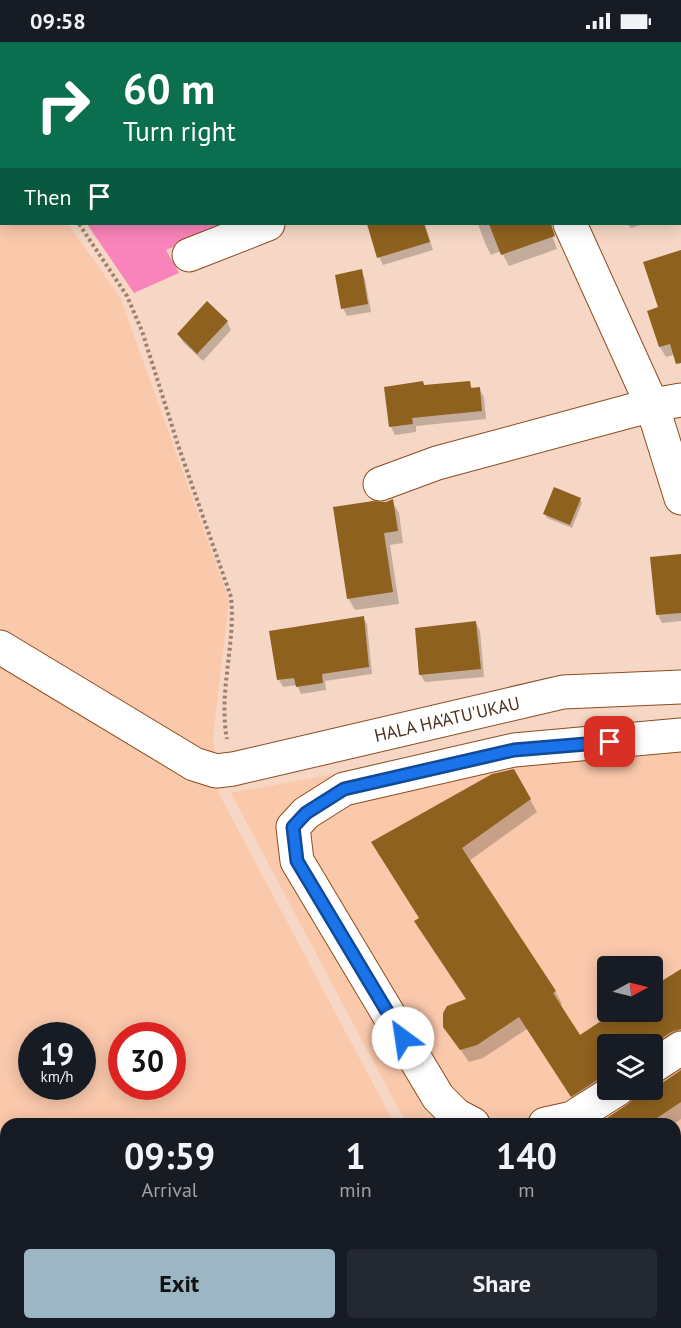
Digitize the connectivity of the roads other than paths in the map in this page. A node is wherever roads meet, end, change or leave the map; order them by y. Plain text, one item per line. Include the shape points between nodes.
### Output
1 (265, 225) edge
2 (571, 225) edge
3 (189, 255) dead end
4 (667, 403) edge
5 (380, 484) dead end
6 (681, 498) edge
7 (0, 647) edge
8 (681, 687) edge
9 (681, 735) edge
10 (681, 1048) edge
11 (663, 1060) edge
12 (601, 1100) edge
13 (462, 1118) edge
14 (572, 1118) edge

1 - 3 street
2 - 4 street
4 - 5 street via 437,464
4 - 6 street
7 - 8 street, HALA HA'ATU'UKAU via 194,764 228,769 563,692
9 - 13 street via 514,750 344,789 306,813 293,827 297,861 438,1097
10 - 11 street
12 - 14 street

